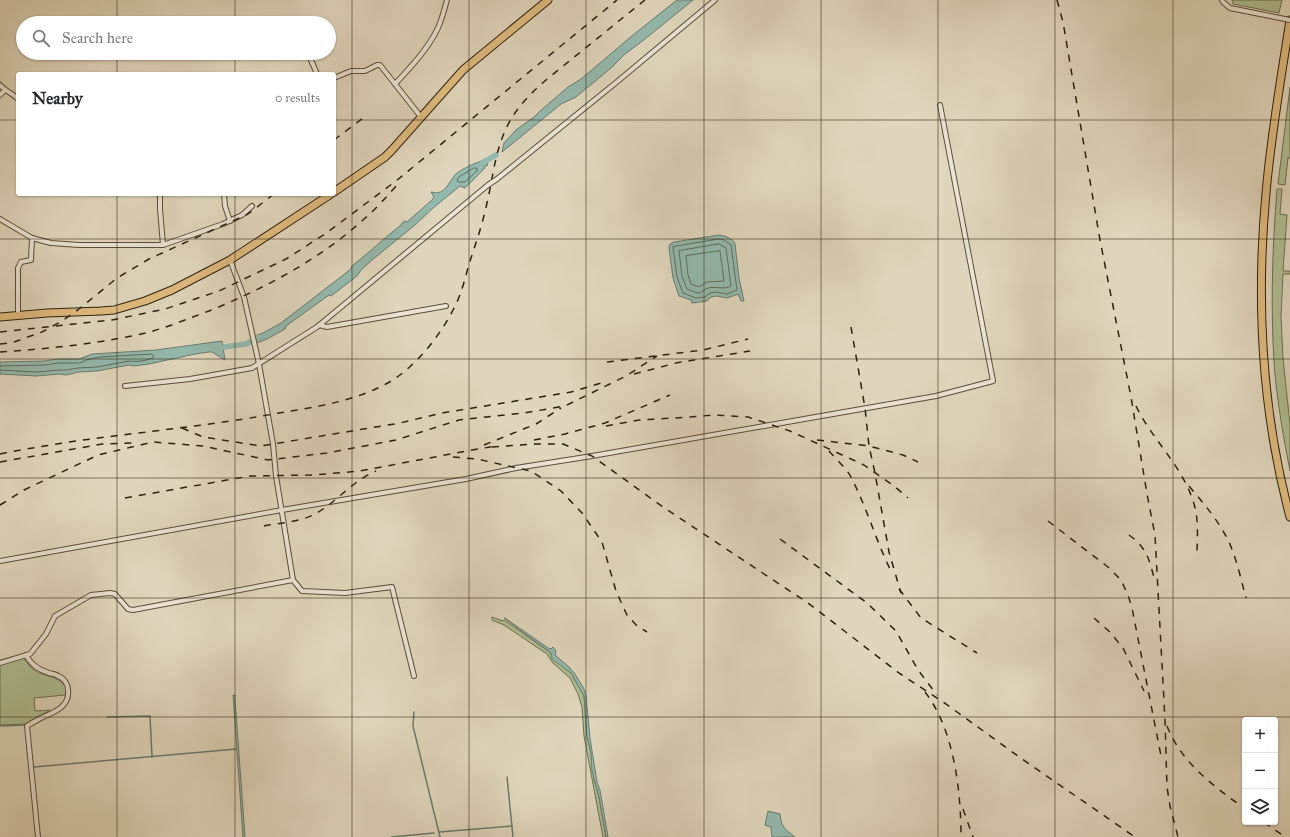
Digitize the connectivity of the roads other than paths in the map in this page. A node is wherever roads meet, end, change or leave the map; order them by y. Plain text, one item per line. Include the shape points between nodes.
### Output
1 (447, 0) edge
2 (548, 0) edge
3 (715, 0) edge
4 (1222, 0) edge
5 (1290, 20) edge
6 (311, 60) edge
7 (316, 72) edge
8 (336, 77) edge
9 (395, 84) junction
10 (0, 85) edge
11 (5, 90) junction
12 (0, 95) edge
13 (16, 96) edge
14 (940, 105) dead end
15 (422, 118) junction
16 (336, 191) edge
17 (160, 196) edge
18 (224, 196) edge
19 (328, 196) edge
20 (252, 206) dead end
21 (0, 219) edge
22 (230, 221) junction
23 (32, 238) junction
24 (163, 245) junction
25 (230, 260) junction
26 (446, 306) dead end
27 (18, 316) junction
28 (0, 317) edge
29 (319, 325) junction
30 (259, 364) junction
31 (125, 386) dead end
32 (282, 510) junction
33 (1290, 517) edge
34 (0, 561) edge
35 (293, 580) junction
36 (26, 656) junction
37 (0, 663) edge
38 (414, 676) dead end
39 (38, 837) edge

1 - 9 street via 438,29 431,41
2 - 15 main road via 463,70
3 - 29 street, bridge
4 - 5 street, bridge via 1230,8
5 - 33 main road via 1272,138 1261,278 1268,397 1276,452
6 - 7 street
8 - 9 street via 350,71 364,71 377,65
9 - 15 street
10 - 11 street
11 - 12 street
11 - 13 street
14 - 32 street via 992,381 936,396
15 - 16 main road via 385,157
17 - 24 street
18 - 22 street
19 - 25 main road
20 - 22 street
21 - 23 street
22 - 24 street
23 - 24 street via 51,243
23 - 27 street via 31,260 21,262 18,268
25 - 27 main road via 172,290 130,306 114,310
25 - 30 street via 244,297
26 - 29 street via 327,327
27 - 28 main road
29 - 30 street
30 - 31 street via 252,368 190,379
30 - 32 street
32 - 34 street
32 - 35 street
35 - 36 street via 133,610 128,609 115,594 91,595 55,616 42,641
35 - 38 street via 302,591 345,593 392,587
36 - 37 street
36 - 39 street via 34,667 64,680 69,692 65,704 59,710 27,726

